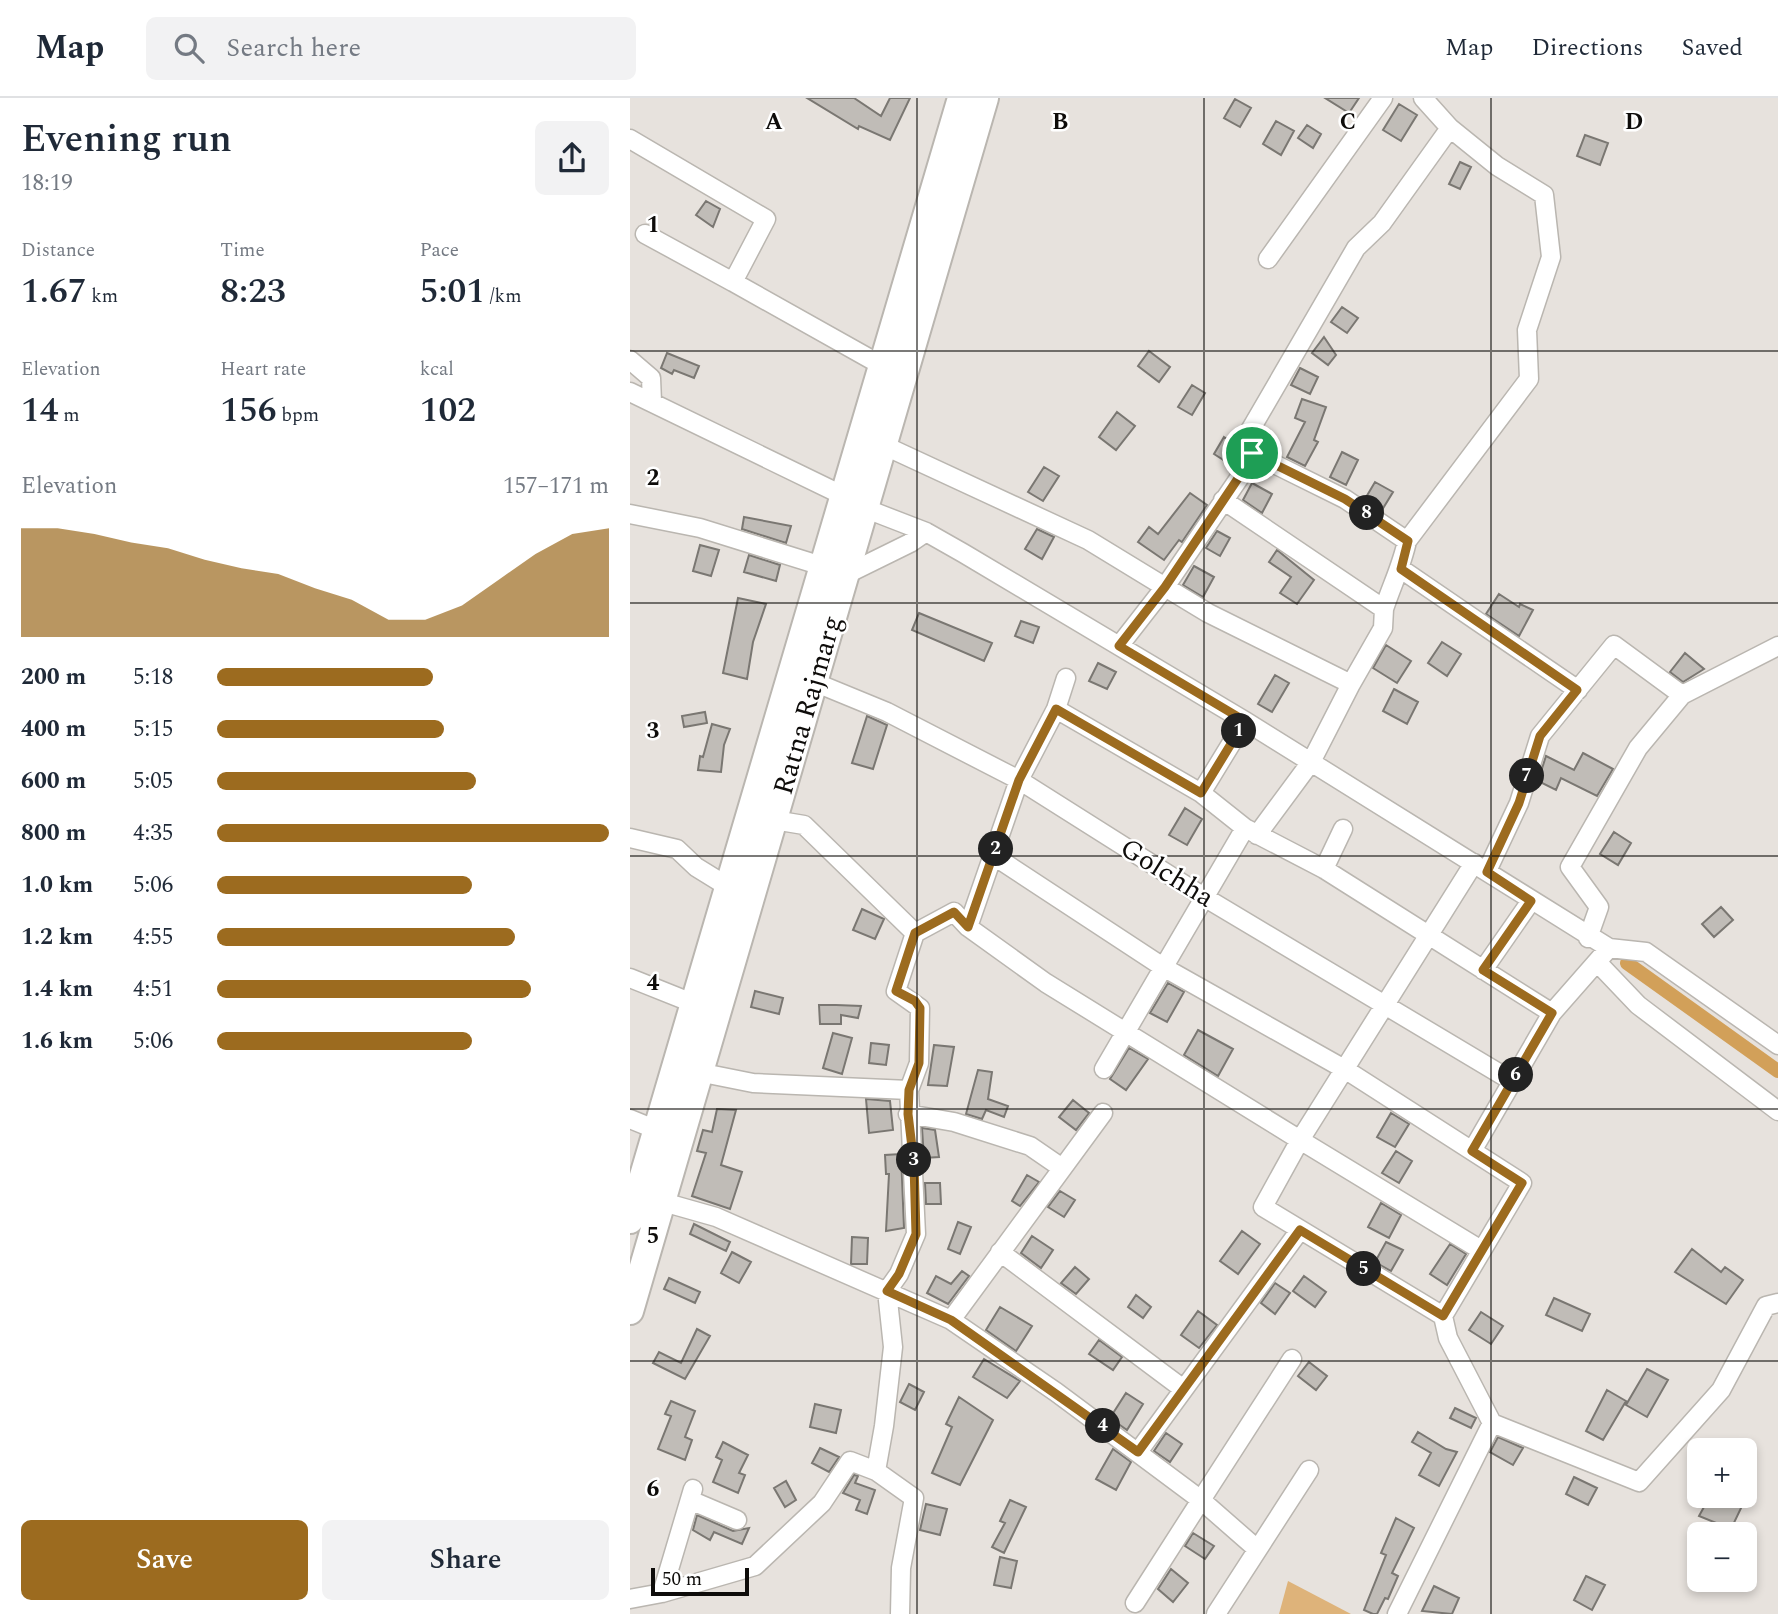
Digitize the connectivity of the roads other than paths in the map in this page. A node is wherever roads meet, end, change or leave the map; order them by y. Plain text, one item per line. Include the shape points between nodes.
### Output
1 (961, 98) edge
2 (985, 98) edge
3 (1383, 98) edge
4 (1423, 98) edge
5 (1450, 128) junction
6 (630, 139) edge
7 (645, 234) dead end
8 (1268, 259) dead end
9 (733, 282) junction
10 (630, 360) edge
11 (881, 365) junction
12 (630, 392) edge
13 (652, 402) junction
14 (883, 444) junction
15 (1252, 453) junction
16 (1223, 500) junction
17 (853, 501) junction
18 (630, 514) edge
19 (926, 532) junction
20 (1408, 541) junction
21 (1401, 569) junction
22 (833, 570) junction
23 (1165, 587) junction
24 (1384, 609) junction
25 (1119, 646) junction
26 (1778, 646) edge
27 (1066, 678) dead end
28 (814, 682) junction
29 (1351, 684) junction
30 (1577, 690) junction
31 (1682, 695) junction
32 (1056, 709) junction
33 (1245, 721) junction
34 (1311, 762) junction
35 (1019, 780) junction
36 (1201, 793) junction
37 (775, 820) junction
38 (1343, 829) dead end
39 (1251, 832) junction
40 (630, 838) edge
41 (994, 856) junction
42 (1480, 867) junction
43 (1324, 869) junction
44 (730, 888) junction
45 (1204, 897) junction
46 (1531, 901) junction
47 (968, 927) junction
48 (915, 933) junction
49 (1429, 936) junction
50 (1588, 937) junction
51 (1609, 948) junction
52 (1597, 962) junction
53 (1163, 967) junction
54 (1483, 970) junction
55 (630, 978) edge
56 (695, 1004) junction
57 (1384, 1004) junction
58 (1552, 1013) junction
59 (1123, 1032) junction
60 (1778, 1045) edge
61 (1104, 1069) dead end
62 (1346, 1070) junction
63 (698, 1072) junction
64 (1511, 1082) junction
65 (909, 1090) junction
66 (1778, 1111) edge
67 (1103, 1113) dead end
68 (908, 1114) junction
69 (630, 1119) edge
70 (657, 1130) junction
71 (1300, 1140) junction
72 (1472, 1151) junction
73 (1062, 1168) junction
74 (663, 1202) junction
75 (630, 1220) edge
76 (1300, 1230) junction
77 (1481, 1250) junction
78 (1000, 1252) junction
79 (887, 1291) junction
80 (1778, 1303) edge
81 (630, 1311) edge
82 (1443, 1316) junction
83 (951, 1320) junction
84 (1292, 1359) dead end
85 (1182, 1388) junction
86 (1492, 1423) junction
87 (1138, 1452) junction
88 (1309, 1470) dead end
89 (876, 1471) junction
90 (1201, 1500) junction
91 (737, 1520) dead end
92 (1257, 1549) junction
93 (662, 1593) junction
94 (630, 1599) edge
95 (1135, 1603) dead end
96 (900, 1614) edge
97 (1216, 1614) edge
98 (1397, 1614) edge

1 - 11 highway, Ratna Rajmarg
2 - 14 highway, Ratna Rajmarg
3 - 8 street
4 - 5 street
5 - 15 street via 1382,223 1356,248 1245,439
5 - 20 street via 1497,166 1544,195 1551,257 1527,330 1529,379
6 - 9 street via 766,219
7 - 9 street
9 - 11 street
10 - 13 street via 651,378
11 - 17 highway, Ratna Rajmarg
12 - 13 street
13 - 17 street
14 - 17 highway, Ratna Rajmarg
14 - 23 street via 1088,540
15 - 16 street
15 - 20 street via 1345,499
16 - 23 street
16 - 24 street
17 - 19 street
17 - 22 highway, Ratna Rajmarg
18 - 22 street via 700,528
19 - 22 street via 910,543
19 - 25 street
20 - 21 street
21 - 24 street
21 - 30 street
22 - 28 highway, Ratna Rajmarg
22 - 44 highway, Ratna Rajmarg
23 - 25 street
23 - 29 street
24 - 29 street via 1383,628
25 - 33 street
26 - 31 street
27 - 32 street
28 - 35 street, Golchha via 887,712
28 - 37 highway, Ratna Rajmarg
29 - 34 street
30 - 31 street via 1614,645
30 - 42 street via 1540,736 1519,803
31 - 50 street via 1638,748 1570,867 1599,907
32 - 35 street
32 - 36 street
33 - 34 street
33 - 36 street
34 - 39 street
34 - 42 street
35 - 41 street
35 - 45 street, Golchha
36 - 39 street
37 - 48 street via 804,825
37 - 63 highway, Ratna Rajmarg
38 - 43 street
39 - 43 street
39 - 45 street
40 - 44 street via 677,849
41 - 47 street
41 - 53 street
42 - 46 street
42 - 49 street
43 - 49 street
44 - 56 highway, Ratna Rajmarg
45 - 53 street
45 - 57 street, Golchha
46 - 50 street
46 - 54 street
47 - 48 street via 954,912
47 - 59 street
48 - 65 street via 896,991 920,1008 919,1063
49 - 54 street
49 - 57 street
50 - 51 street
51 - 52 street
51 - 60 street via 1646,952
52 - 58 street
52 - 66 street via 1638,1005
53 - 59 street
53 - 62 street
54 - 58 street
55 - 56 street
56 - 70 highway, Ratna Rajmarg
57 - 62 street
57 - 64 street, Golchha
58 - 64 street
59 - 61 street
59 - 71 street
62 - 71 street
62 - 72 street
63 - 65 street via 753,1083
63 - 74 highway, Ratna Rajmarg
64 - 72 street
65 - 68 street
67 - 73 street
68 - 73 street via 954,1122 1030,1146
68 - 79 street via 916,1234
69 - 70 street
70 - 75 highway, Ratna Rajmarg
71 - 76 street via 1263,1207
71 - 77 street
72 - 77 street via 1522,1183
73 - 78 street
74 - 79 street via 716,1217
74 - 81 highway, Ratna Rajmarg
76 - 82 street
76 - 85 street
77 - 82 street
78 - 83 street
78 - 85 street
79 - 83 street
79 - 89 street via 893,1347
80 - 86 street via 1766,1306 1721,1390 1640,1482
82 - 86 street via 1448,1338
83 - 87 street
84 - 90 street
85 - 87 street via 1170,1412
86 - 98 street
87 - 90 street
88 - 92 street
89 - 93 street via 850,1461 822,1503 755,1566
89 - 96 street via 914,1498 901,1568
90 - 92 street
90 - 95 street
91 - 93 street via 691,1495
92 - 97 street
93 - 94 street

